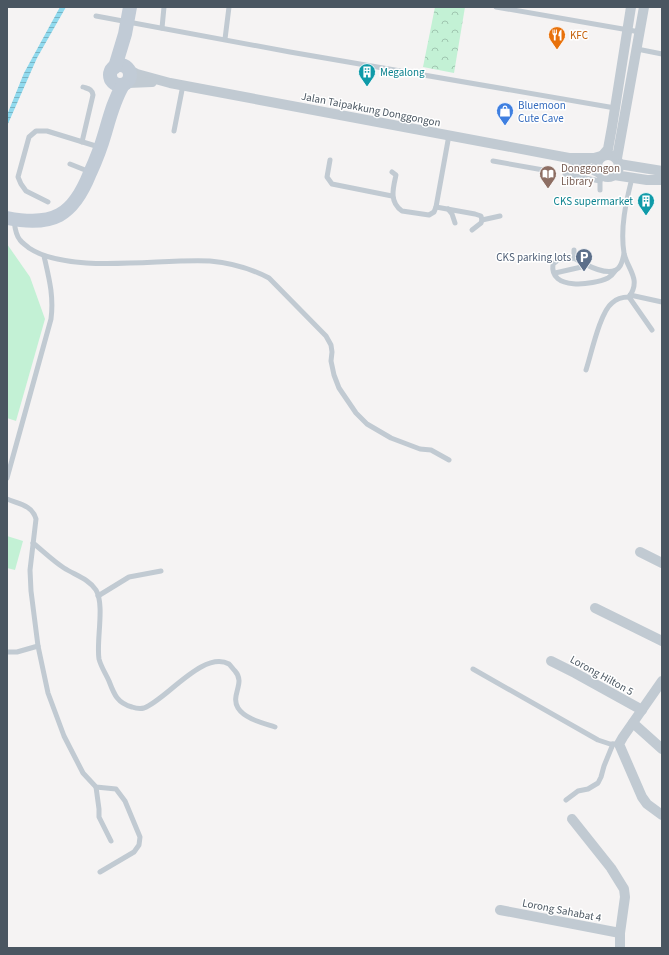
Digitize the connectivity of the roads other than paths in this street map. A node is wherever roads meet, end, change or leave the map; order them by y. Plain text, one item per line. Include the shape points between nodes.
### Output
1 (130, 7) edge
2 (164, 7) edge
3 (229, 7) edge
4 (496, 7) edge
5 (631, 7) edge
6 (644, 7) edge
7 (96, 16) dead end
8 (126, 28) junction
9 (162, 28) junction
10 (628, 30) junction
11 (640, 32) junction
12 (225, 39) junction
13 (637, 49) junction
14 (662, 54) edge
15 (122, 75) junction
16 (183, 85) junction
17 (83, 87) dead end
18 (615, 108) junction
19 (174, 131) dead end
20 (449, 135) junction
21 (82, 142) junction
22 (101, 148) junction
23 (602, 156) junction
24 (569, 158) junction
25 (330, 160) dead end
26 (493, 161) dead end
27 (618, 161) junction
28 (70, 164) dead end
29 (662, 171) edge
30 (91, 172) junction
31 (392, 172) dead end
32 (549, 172) dead end
33 (565, 174) dead end
34 (614, 175) junction
35 (600, 177) junction
36 (632, 178) junction
37 (662, 180) edge
38 (600, 190) dead end
39 (392, 196) junction
40 (48, 202) dead end
41 (436, 207) junction
42 (448, 209) junction
43 (500, 216) dead end
44 (10, 218) edge
45 (482, 220) junction
46 (455, 223) dead end
47 (472, 230) dead end
48 (574, 250) dead end
49 (624, 254) junction
50 (44, 256) junction
51 (574, 258) junction
52 (586, 266) junction
53 (615, 271) junction
54 (555, 273) junction
55 (630, 296) junction
56 (662, 302) edge
57 (652, 330) dead end
58 (586, 370) dead end
59 (449, 460) dead end
60 (7, 478) edge
61 (7, 499) edge
62 (34, 543) junction
63 (640, 552) dead end
64 (662, 563) edge
65 (161, 571) dead end
66 (98, 596) junction
67 (595, 608) dead end
68 (662, 641) edge
69 (38, 646) junction
70 (7, 652) edge
71 (551, 661) dead end
72 (473, 669) dead end
73 (662, 681) edge
74 (642, 710) junction
75 (633, 723) junction
76 (275, 727) dead end
77 (616, 744) junction
78 (662, 749) edge
79 (96, 787) junction
80 (566, 800) dead end
81 (662, 815) edge
82 (572, 819) dead end
83 (111, 841) dead end
84 (100, 872) dead end
85 (500, 910) dead end
86 (620, 933) junction
87 (620, 948) edge

1 - 8 street
2 - 9 lane
3 - 12 lane
4 - 10 lane
5 - 10 street
6 - 11 street
7 - 8 lane
8 - 9 lane
8 - 15 street
9 - 12 lane
10 - 11 lane
10 - 18 street
11 - 13 street
12 - 18 lane
13 - 14 lane
13 - 27 street
15 - 16 street, Jalan Taipakkung Donggongon via 137,74
15 - 22 street
16 - 19 lane
16 - 20 street, Jalan Taipakkung Donggongon
17 - 21 lane via 92,91 93,95
18 - 23 street via 608,149
20 - 24 street, Jalan Taipakkung Donggongon
20 - 41 lane
21 - 22 lane
21 - 40 lane via 47,131 36,131 29,137 18,177 26,191
22 - 30 street
23 - 24 street, Jalan Taipakkung Donggongon
23 - 27 street via 610,154
23 - 35 street via 597,164
24 - 35 street, Jalan Taipakkung Donggongon via 593,169
25 - 39 lane via 327,177 332,184
26 - 32 lane
27 - 29 street
27 - 34 street via 618,170
27 - 36 street
28 - 30 lane
30 - 44 street via 80,197 60,215 30,221
31 - 39 lane via 396,175
33 - 35 lane
34 - 35 street
34 - 36 street
35 - 38 lane
36 - 37 street
36 - 49 lane via 625,203
39 - 41 lane via 402,211 429,215
41 - 42 lane
42 - 45 lane via 475,214 481,216
42 - 46 lane
43 - 45 lane
44 - 50 lane via 20,241
45 - 47 lane via 482,223
48 - 51 lane
49 - 53 lane via 620,267
49 - 55 lane via 634,280
50 - 59 lane via 75,262 220,262 257,271 269,278 326,336 331,344 331,361 339,388 352,408 367,424 391,438 420,449 431,450
50 - 60 lane via 53,304 51,319
51 - 52 lane
51 - 54 lane via 555,262 552,266
52 - 53 lane via 608,272
52 - 54 lane
53 - 54 lane via 601,280 570,284 561,281
55 - 56 lane
55 - 57 lane
55 - 58 lane via 620,298 606,309
61 - 62 lane via 30,508 34,513
62 - 66 lane via 64,568 89,582
62 - 69 lane via 30,584
63 - 64 street
65 - 66 lane via 129,577
66 - 76 lane via 99,660 116,698 130,706 142,708 197,669 213,662 222,662 239,675 236,696 238,709 258,721
67 - 68 street
69 - 70 lane
69 - 79 lane via 48,693 64,736 83,773
71 - 74 street, Lorong Hilton 5
72 - 77 lane via 598,740
73 - 74 street
74 - 75 street
75 - 77 street
75 - 78 street
77 - 80 lane via 598,783 578,791
77 - 81 street via 642,797
79 - 83 lane via 99,817
79 - 84 lane via 116,790 126,801 140,837 139,845 134,852
82 - 86 street via 611,868 624,889
85 - 86 street, Lorong Sahabat 4
86 - 87 street

